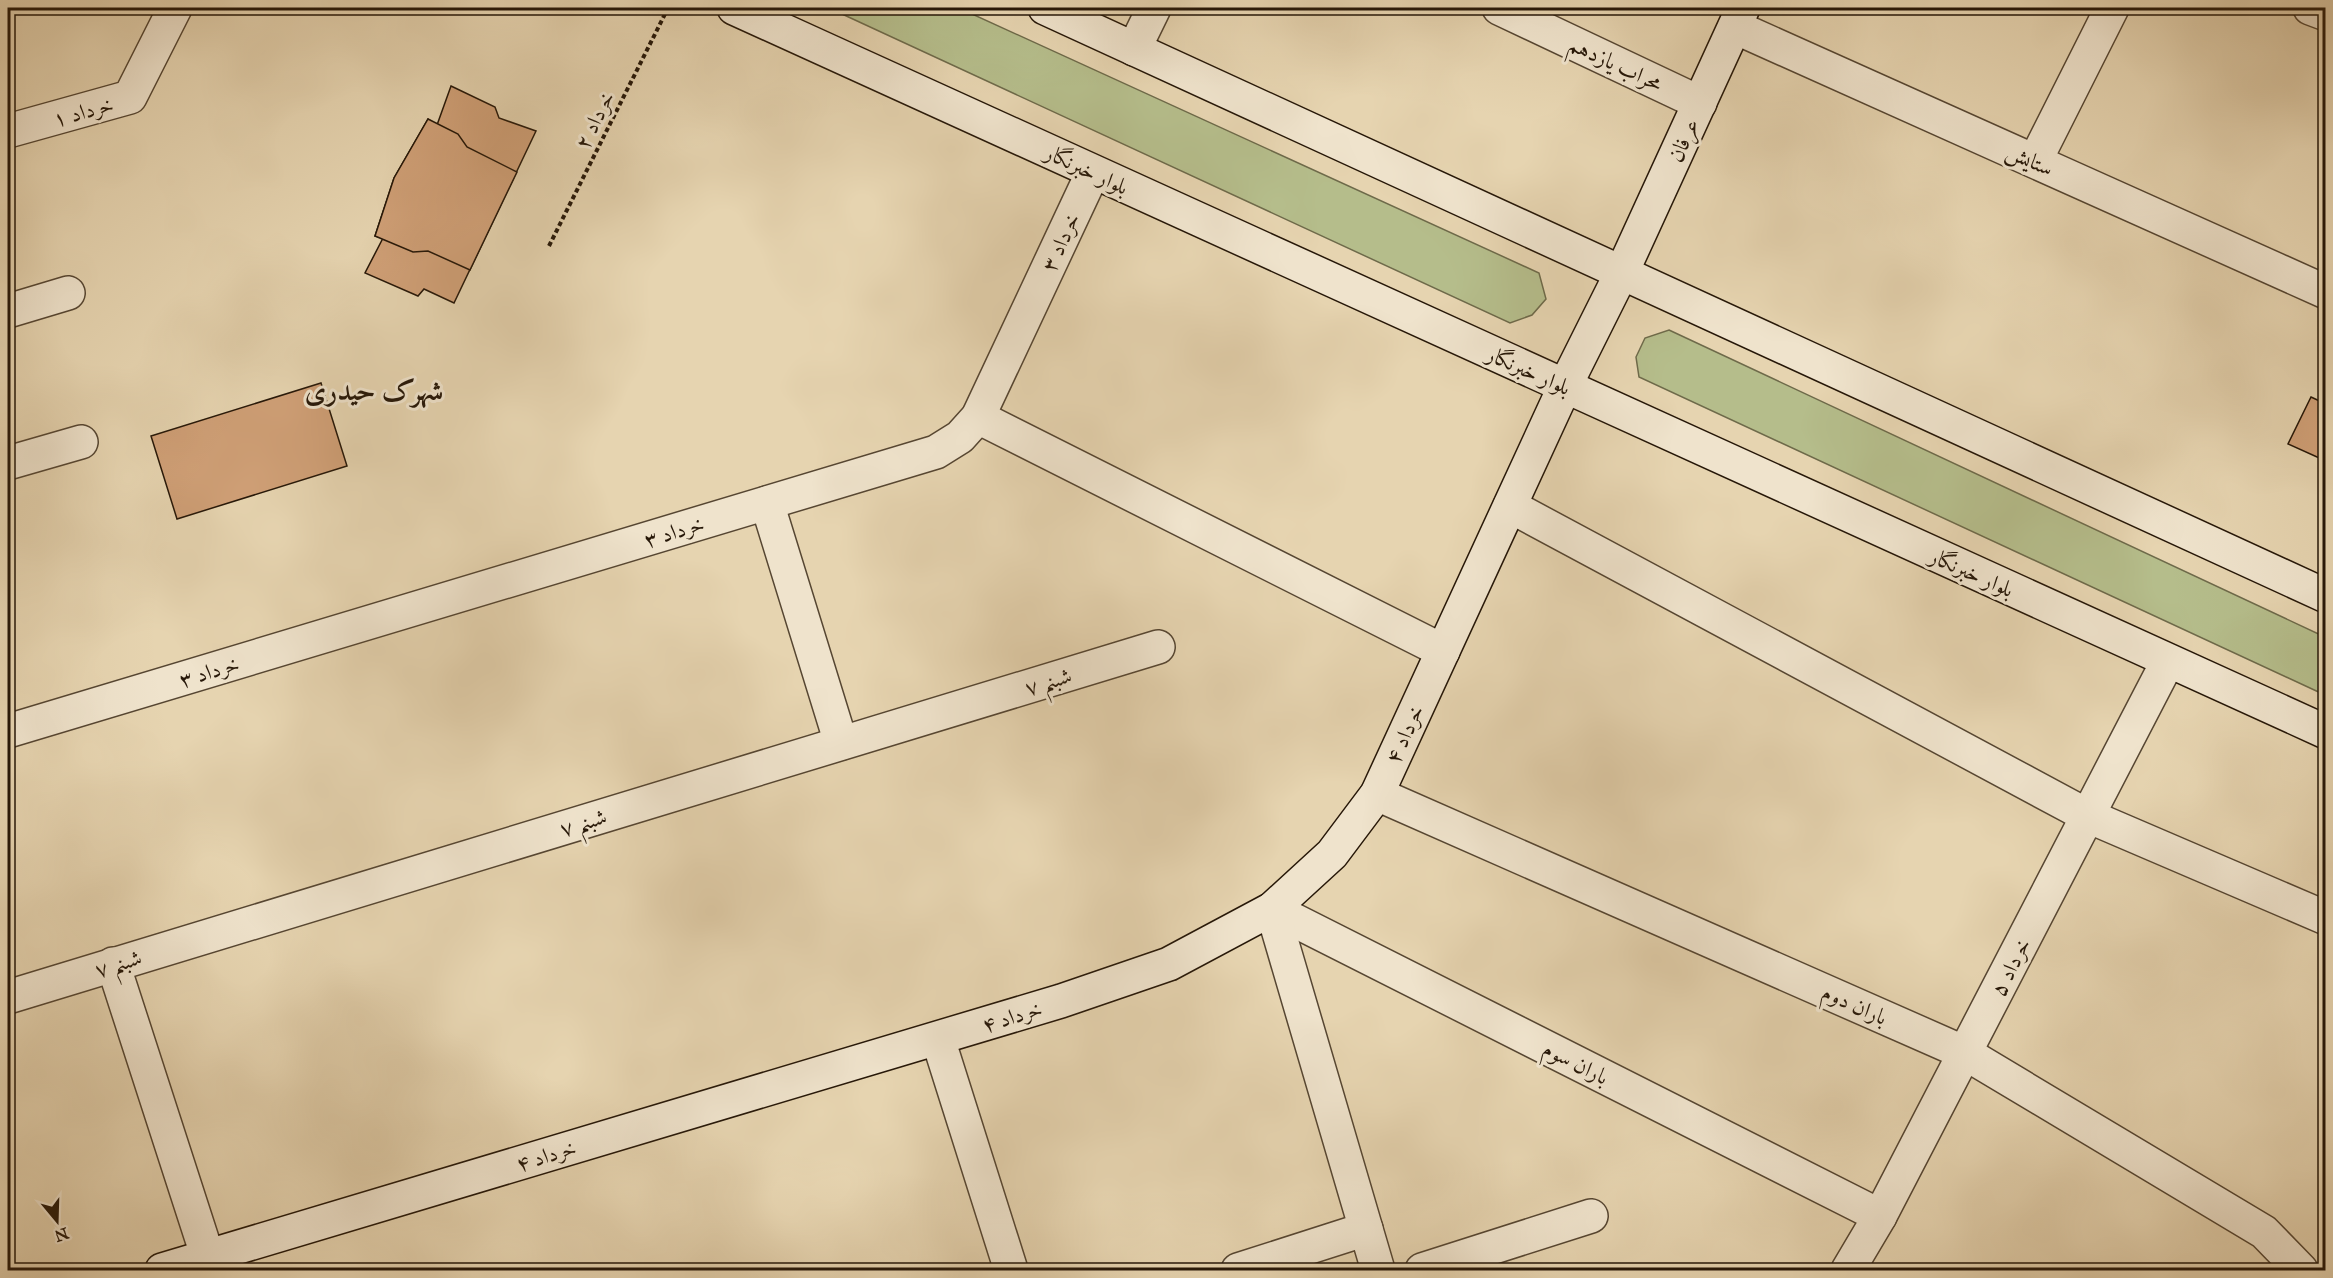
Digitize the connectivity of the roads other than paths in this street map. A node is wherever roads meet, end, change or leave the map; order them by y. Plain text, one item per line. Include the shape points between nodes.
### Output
1 (175, 8) edge
2 (734, 8) edge
3 (1045, 8) edge
4 (1154, 8) edge
5 (1499, 8) edge
6 (2112, 8) edge
7 (2310, 8) edge
8 (2325, 14) edge
9 (1739, 17) edge
10 (1134, 49) junction
11 (1700, 103) junction
12 (8, 131) edge
13 (2035, 161) junction
14 (1094, 172) junction
15 (1622, 272) junction
16 (2325, 292) edge
17 (68, 293) dead end
18 (8, 311) edge
19 (1565, 386) junction
20 (978, 417) junction
21 (81, 442) dead end
22 (8, 463) edge
23 (767, 502) junction
24 (1510, 507) junction
25 (2325, 596) edge
26 (1158, 647) dead end
27 (1443, 651) junction
28 (2168, 661) junction
29 (8, 731) edge
30 (2325, 732) edge
31 (841, 743) junction
32 (1377, 794) junction
33 (2088, 816) junction
34 (1272, 909) junction
35 (2325, 918) edge
36 (113, 964) junction
37 (8, 997) edge
38 (938, 1039) junction
39 (1965, 1053) junction
40 (1590, 1216) dead end
41 (1881, 1216) junction
42 (1366, 1229) junction
43 (210, 1264) edge
44 (162, 1270) edge
45 (1011, 1270) edge
46 (1238, 1270) edge
47 (1378, 1270) edge
48 (1422, 1270) edge
49 (1848, 1270) edge
50 (2301, 1270) edge

1 - 12 street, خرداد ۱ via 130,98
2 - 14 street, بلوار خبرنگار
3 - 10 street
4 - 10 street
5 - 11 street, محراب یازدهم
6 - 13 street
7 - 8 street
9 - 11 street, عرفان
9 - 13 street, ستایش
10 - 15 street
11 - 15 street, عرفان
13 - 16 street, ستایش
14 - 19 street, بلوار خبرنگار
14 - 20 street, خرداد ۳
15 - 19 street, عرفان
15 - 25 street
17 - 18 street
19 - 24 street, خرداد ۴
19 - 28 street, بلوار خبرنگار
20 - 23 street, خرداد ۳ via 960,437 936,452
20 - 27 street
21 - 22 street
23 - 29 street, خرداد ۳
23 - 31 street
24 - 27 street, خرداد ۴
24 - 33 street
26 - 31 street, شبنم ۷
27 - 32 street, خرداد ۴
28 - 30 street, بلوار خبرنگار
28 - 33 street, خرداد ۵
31 - 36 street, شبنم ۷
32 - 34 street, خرداد ۴ via 1332,854
32 - 39 street, باران دوم
33 - 35 street
33 - 39 street, خرداد ۵
34 - 38 street, خرداد ۴ via 1169,964
34 - 41 street, باران سوم
34 - 42 street
36 - 37 street, شبنم ۷
36 - 43 street
38 - 43 street, خرداد ۴
38 - 45 street
39 - 41 street, خرداد ۵
39 - 50 street, باران دوم via 2264,1232
40 - 48 street
41 - 49 street, خرداد ۵
42 - 46 street
42 - 47 street
43 - 44 street, خرداد ۴

